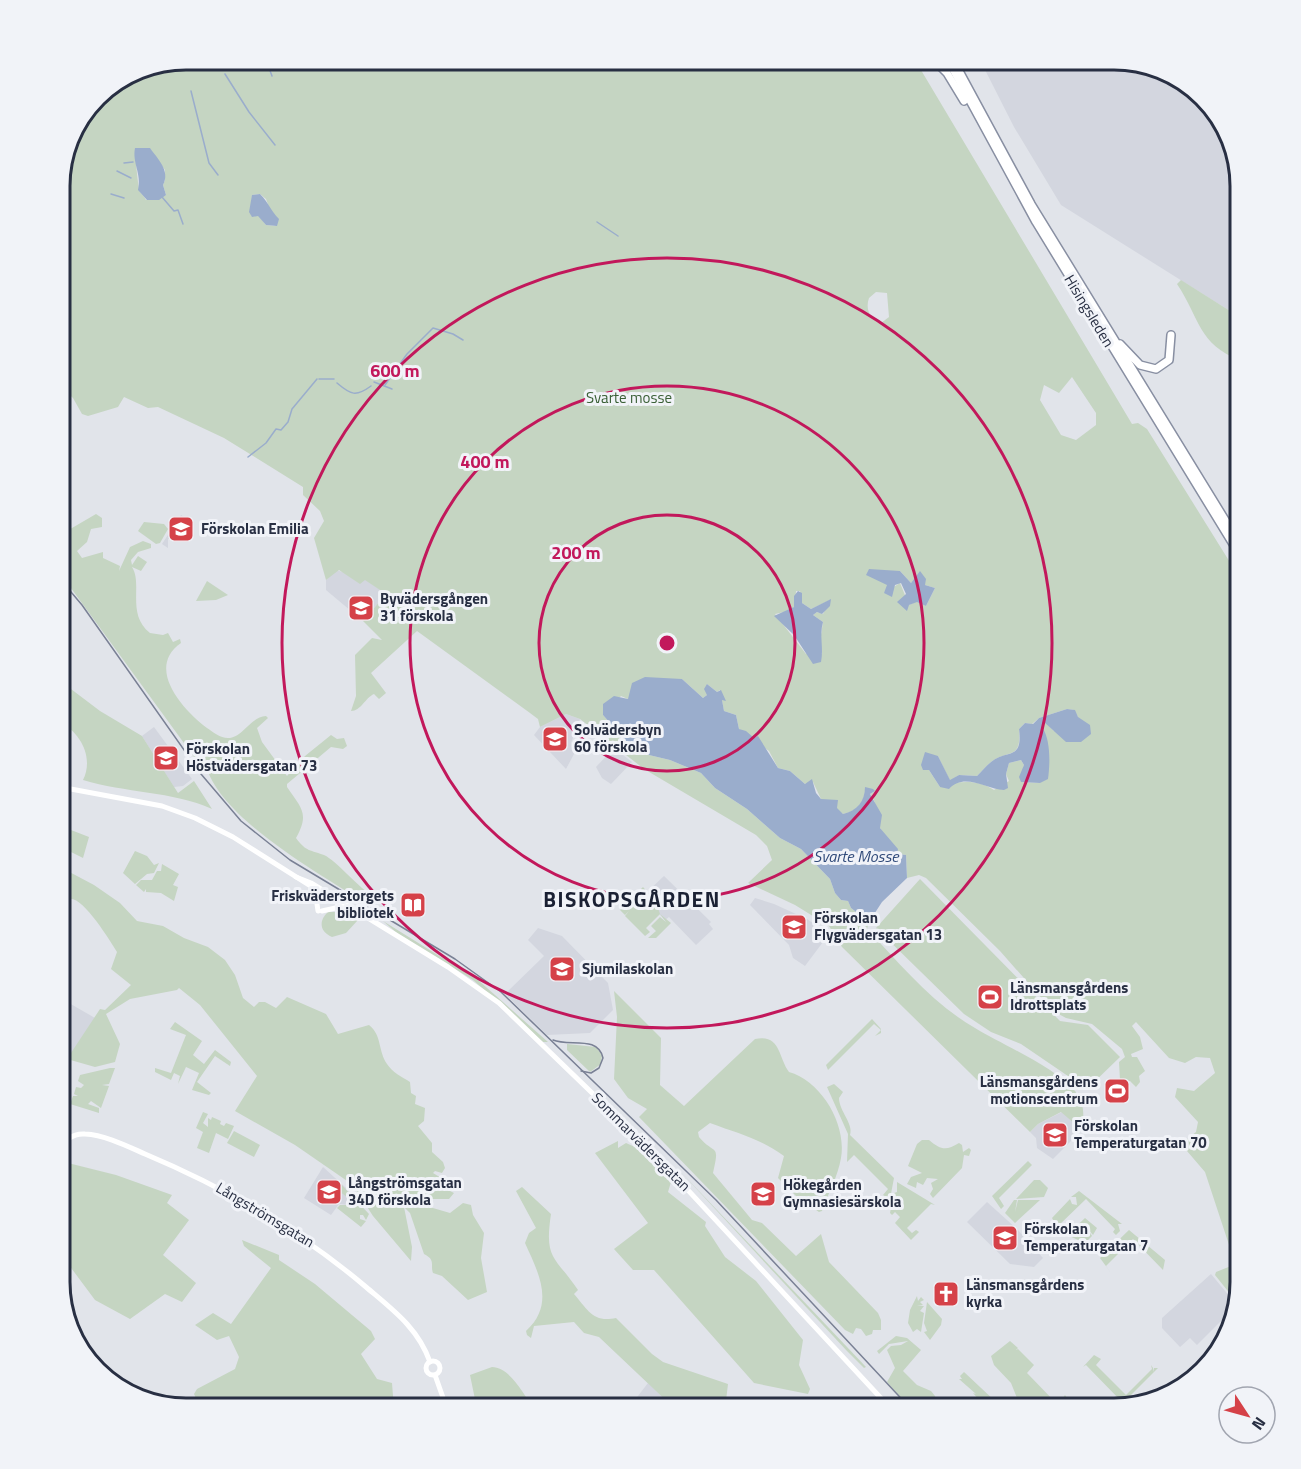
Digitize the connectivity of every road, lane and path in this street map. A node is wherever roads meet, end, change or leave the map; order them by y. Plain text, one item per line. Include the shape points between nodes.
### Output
1 (945, 71) edge
2 (954, 71) edge
3 (959, 71) edge
4 (983, 130) junction
5 (1171, 335) dead end
6 (1113, 337) junction
7 (1230, 528) edge
8 (1230, 539) edge
9 (70, 790) edge
10 (296, 877) junction
11 (308, 885) junction
12 (340, 907) junction
13 (358, 913) junction
14 (70, 1138) edge
15 (430, 1362) junction
16 (435, 1375) junction
17 (443, 1398) edge
18 (881, 1398) edge

1 - 4 highway
2 - 4 highway, Hisingsleden
3 - 6 highway, Hisingsleden via 1016,177
4 - 8 highway, Hisingsleden via 1112,350
5 - 6 highway via 1168,361 1154,369 1137,363
6 - 7 highway, Hisingsleden
9 - 10 street, Sommarvädersgatan via 181,812 216,828
10 - 11 street, Sommarvädersgatan
10 - 13 street, Sommarvädersgatan
11 - 12 street, Sommarvädersgatan
11 - 12 street via 320,911
12 - 13 street, Sommarvädersgatan
13 - 18 street, Sommarvädersgatan via 466,978 516,1019 648,1147
14 - 15 street, Långströmsgatan via 79,1134 104,1138 213,1183 243,1200 316,1246 394,1310 417,1334
15 - 16 street, Långströmsgatan via 426,1370
15 - 16 street, Långströmsgatan via 440,1367
16 - 17 street, Långströmsgatan

